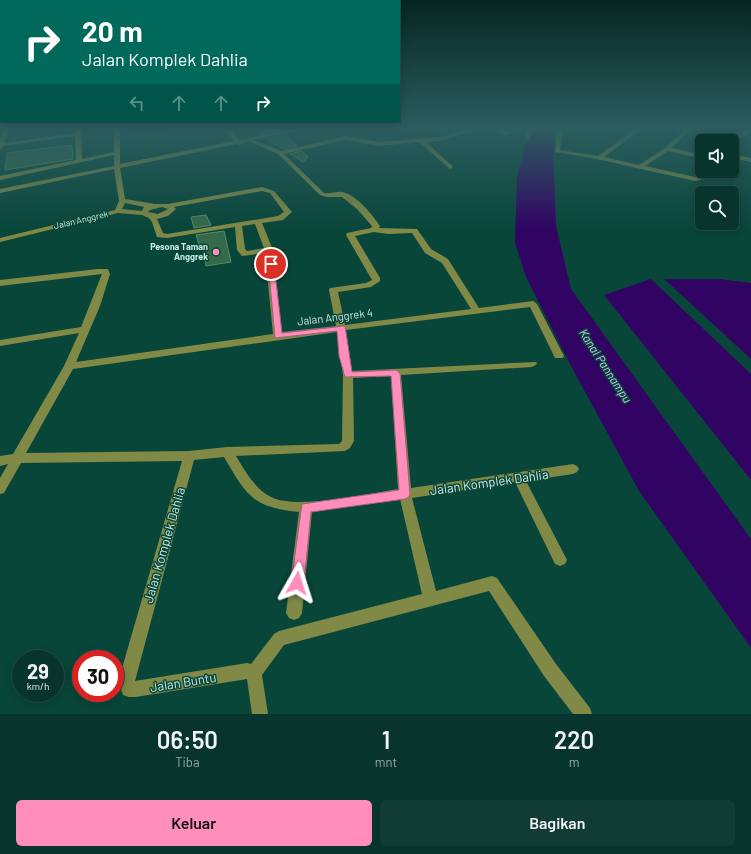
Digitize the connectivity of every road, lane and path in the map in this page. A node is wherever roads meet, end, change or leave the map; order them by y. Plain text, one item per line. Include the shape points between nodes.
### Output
1 (77, 162) edge
2 (117, 162) edge
3 (141, 162) edge
4 (290, 162) edge
5 (445, 162) edge
6 (624, 162) edge
7 (647, 162) edge
8 (641, 166) junction
9 (117, 167) junction
10 (450, 167) dead end
11 (0, 178) edge
12 (699, 178) edge
13 (0, 191) edge
14 (122, 201) junction
15 (154, 206) junction
16 (170, 207) junction
17 (118, 211) junction
18 (152, 217) junction
19 (258, 222) junction
20 (238, 225) junction
21 (374, 230) junction
22 (0, 240) edge
23 (269, 250) junction
24 (0, 283) edge
25 (476, 310) junction
26 (342, 328) junction
27 (85, 329) junction
28 (278, 336) junction
29 (0, 343) edge
30 (559, 356) dead end
31 (532, 364) dead end
32 (69, 366) junction
33 (396, 373) junction
34 (348, 375) junction
35 (227, 452) junction
36 (189, 456) junction
37 (18, 458) junction
38 (0, 460) edge
39 (573, 470) dead end
40 (518, 477) junction
41 (0, 488) edge
42 (405, 494) junction
43 (306, 508) junction
44 (560, 560) dead end
45 (431, 600) junction
46 (294, 613) dead end
47 (140, 634) joint
48 (254, 673) junction
49 (260, 714) edge
50 (584, 714) edge

1 - 11 street
2 - 9 street
3 - 9 street
4 - 21 street via 325,196 346,196 374,222
5 - 10 street
6 - 8 street
7 - 8 street
8 - 12 street
9 - 13 street
9 - 14 street
14 - 15 street
14 - 17 street, Jalan Anggrek
15 - 16 street
15 - 18 street via 148,208
16 - 18 street via 168,214
16 - 19 street via 262,189 272,192 288,211 280,218
17 - 18 street
17 - 22 street, Jalan Anggrek
18 - 20 street via 159,233 164,236
19 - 20 street
19 - 23 street
20 - 23 street via 241,250 245,254
21 - 25 street via 414,231 428,251 445,261
21 - 26 street via 350,235 376,282 333,290
23 - 28 street
24 - 27 street via 105,271 106,278
25 - 26 street, Jalan Anggrek 4
25 - 30 street, Jalan Anggrek 4 via 533,304
26 - 28 street, Jalan Anggrek 4
26 - 34 street
27 - 29 street
27 - 32 street
28 - 32 street, Jalan Anggrek 4
31 - 33 street
32 - 37 street
33 - 34 street
33 - 42 street
34 - 35 street via 346,445 341,448
35 - 36 street
35 - 43 street, Jalan Komplek Dahlia via 255,493 273,504
36 - 37 street
36 - 47 street, Jalan Komplek Dahlia
37 - 38 street
37 - 41 street
39 - 40 street, Jalan Komplek Dahlia
40 - 42 street, Jalan Komplek Dahlia
40 - 44 street
42 - 43 street, Jalan Komplek Dahlia
42 - 45 street
43 - 46 street
45 - 48 street via 279,639
45 - 50 street via 492,584 550,670
47 - 48 street, Jalan Buntu via 126,682 129,689 136,690 247,671
48 - 49 street

